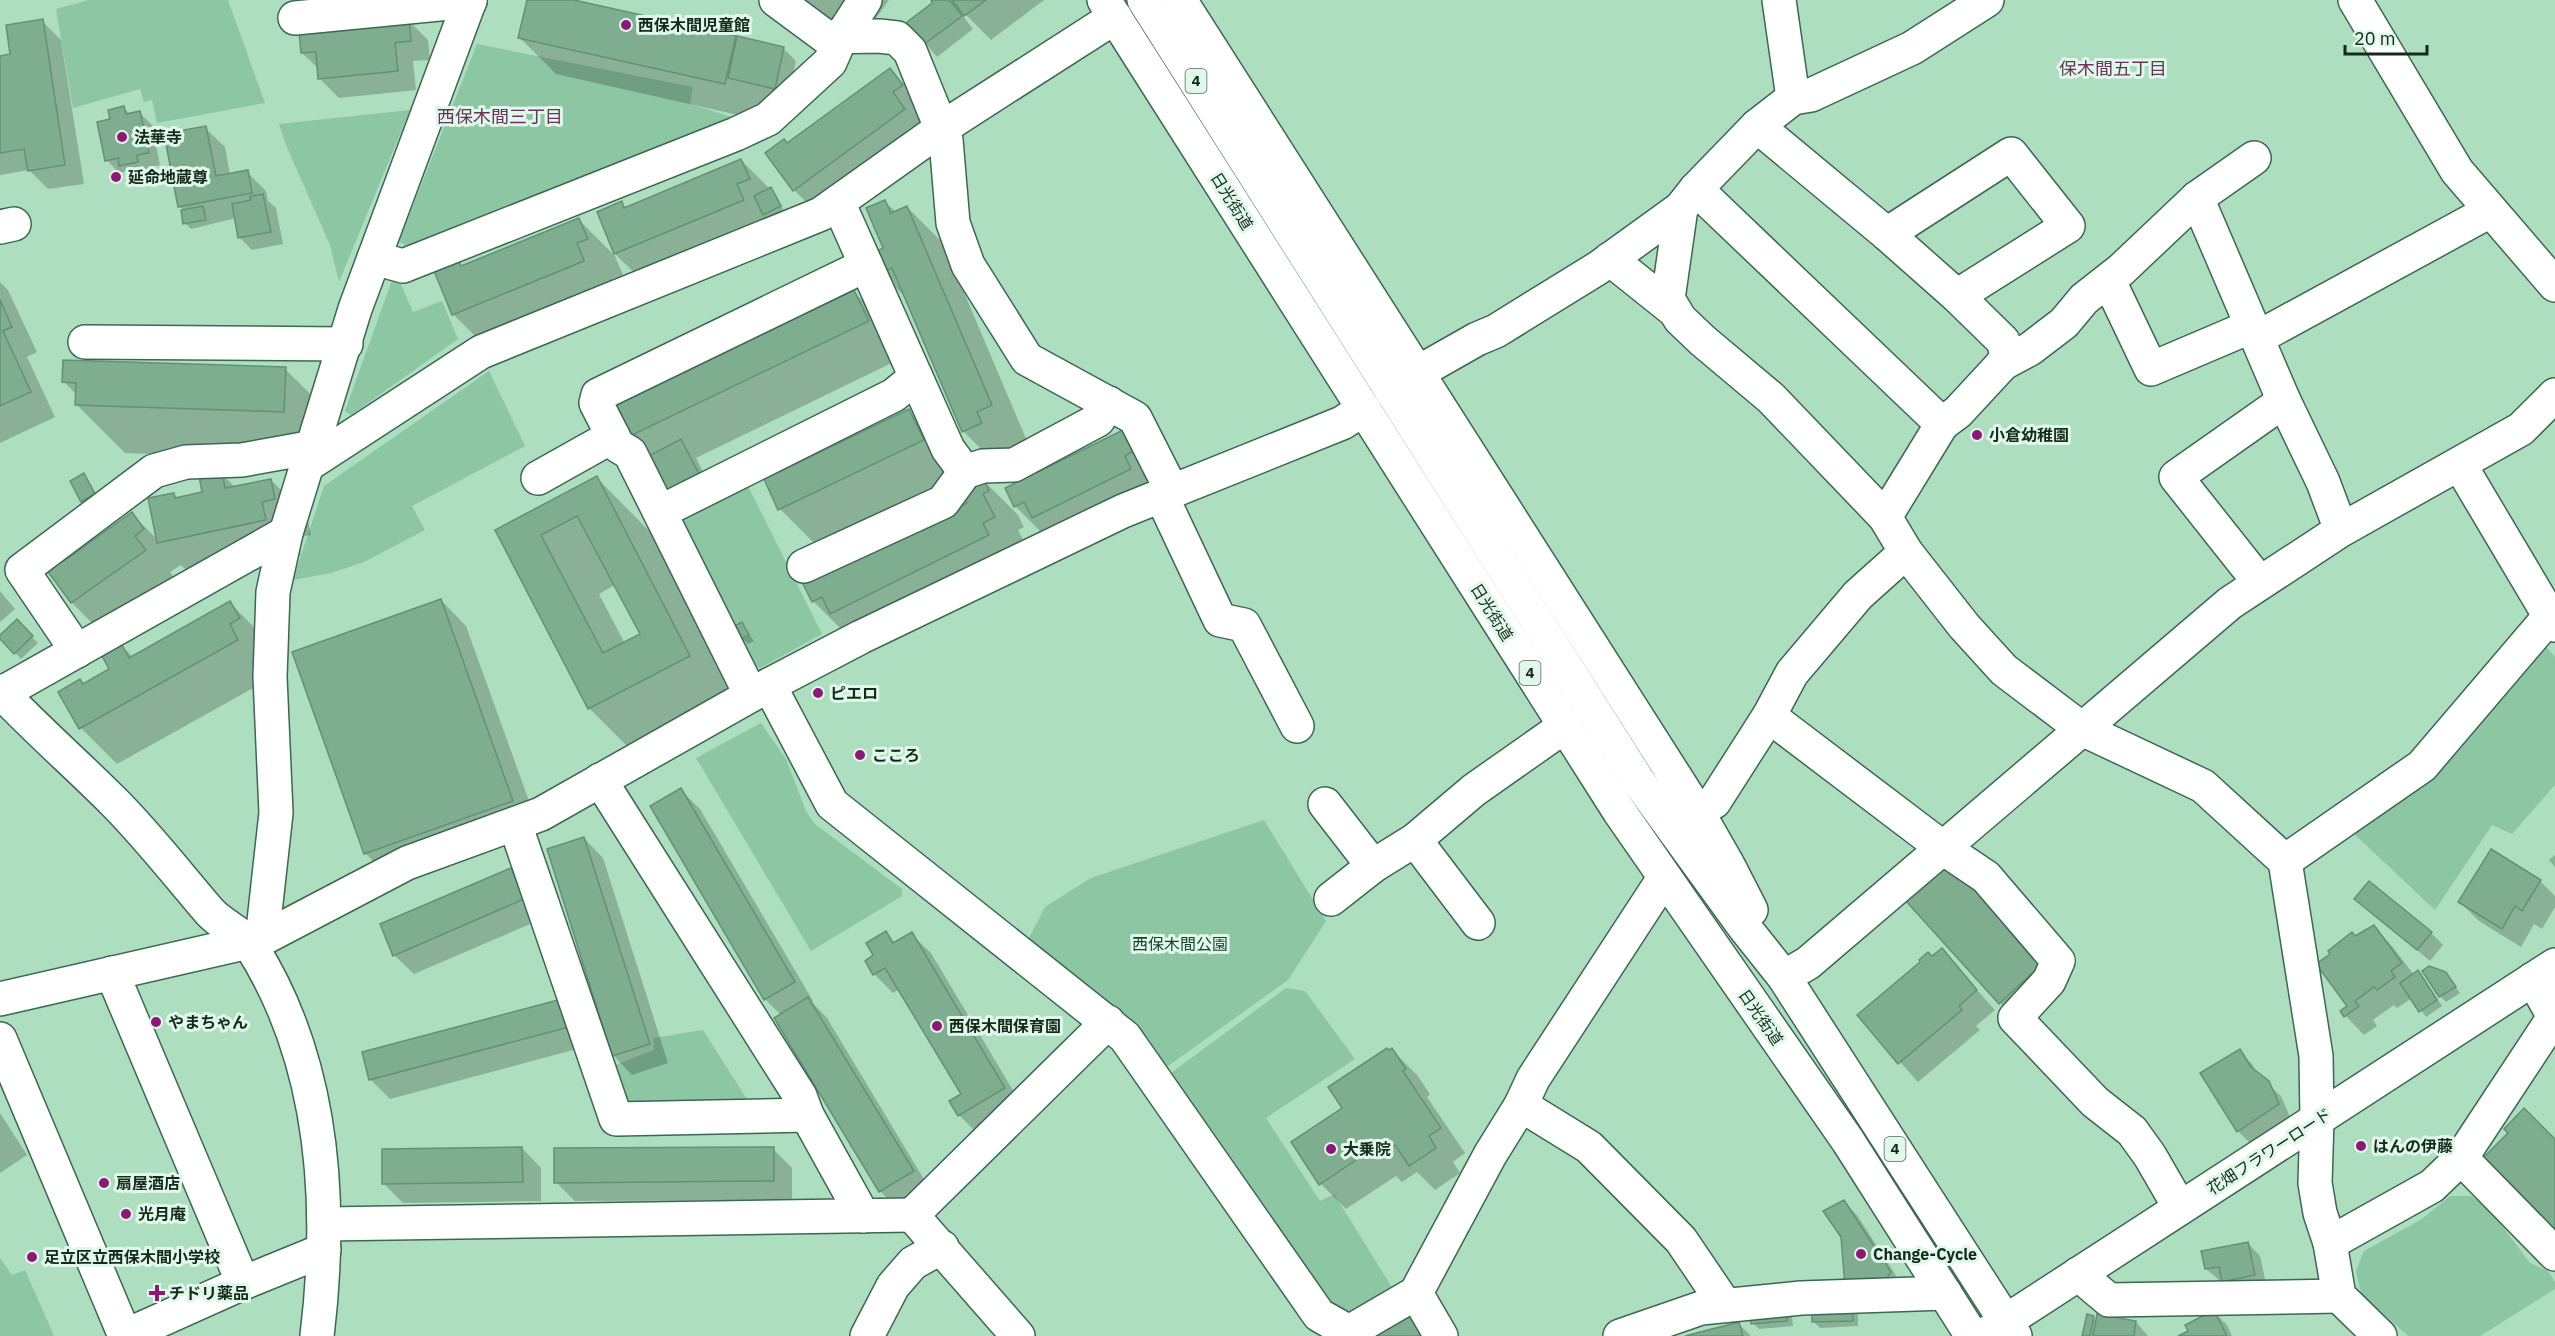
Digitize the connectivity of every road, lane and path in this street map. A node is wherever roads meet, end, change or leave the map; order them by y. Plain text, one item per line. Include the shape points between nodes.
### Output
1 (776, 0) edge
2 (865, 0) edge
3 (1144, 0) edge
4 (1180, 0) edge
5 (1779, 0) edge
6 (1987, 0) edge
7 (2355, 0) edge
8 (470, 1) edge
9 (1109, 8) edge
10 (295, 18) dead end
11 (841, 37) junction
12 (1793, 98) junction
13 (1757, 126) junction
14 (942, 128) junction
15 (2254, 158) dead end
16 (1689, 198) junction
17 (2197, 198) junction
18 (838, 202) junction
19 (2490, 211) junction
20 (1887, 234) junction
21 (374, 258) junction
22 (1610, 259) junction
23 (866, 265) junction
24 (2555, 285) edge
25 (2097, 290) junction
26 (1957, 296) junction
27 (1675, 311) junction
28 (2255, 332) junction
29 (85, 342) dead end
30 (345, 344) junction
31 (2002, 364) junction
32 (1417, 373) junction
33 (916, 377) junction
34 (2555, 395) edge
35 (2284, 401) junction
36 (1109, 403) junction
37 (1364, 409) junction
38 (1942, 424) junction
39 (613, 436) junction
40 (311, 456) junction
41 (2460, 465) junction
42 (965, 472) junction
43 (538, 477) dead end
44 (1167, 493) junction
45 (660, 512) junction
46 (1885, 517) junction
47 (2341, 530) junction
48 (286, 533) junction
49 (1906, 552) junction
50 (804, 566) dead end
51 (2260, 583) junction
52 (2552, 621) edge
53 (77, 651) junction
54 (760, 690) junction
55 (1, 692) edge
56 (1769, 716) junction
57 (1297, 726) dead end
58 (1564, 726) junction
59 (2082, 729) junction
60 (600, 780) junction
61 (1325, 804) dead end
62 (1697, 811) junction
63 (515, 824) junction
64 (1415, 840) junction
65 (1943, 848) junction
66 (2285, 861) junction
67 (1373, 866) junction
68 (1664, 878) junction
69 (1331, 899) dead end
70 (1478, 923) dead end
71 (255, 941) junction
72 (2544, 972) edge
73 (112, 973) junction
74 (1784, 977) junction
75 (0, 999) edge
76 (1107, 1022) junction
77 (0, 1039) edge
78 (1521, 1105) junction
79 (807, 1115) junction
80 (2317, 1119) junction
81 (2461, 1158) junction
82 (2180, 1208) junction
83 (912, 1215) junction
84 (863, 1216) junction
85 (324, 1237) junction
86 (2330, 1244) junction
87 (942, 1247) junction
88 (2555, 1254) edge
89 (2078, 1274) junction
90 (243, 1283) junction
91 (1416, 1293) junction
92 (1945, 1293) junction
93 (2339, 1296) junction
94 (1725, 1305) junction
95 (2001, 1331) edge
96 (125, 1336) edge
97 (316, 1336) edge
98 (867, 1336) edge
99 (1018, 1336) edge
100 (1441, 1336) edge
101 (1620, 1336) edge
102 (1972, 1336) edge
103 (2380, 1336) edge

1 - 11 main road via 826,37
2 - 11 main road
3 - 74 main road, 日光街道 / 4 via 1639,782
4 - 32 main road, 4
5 - 12 main road
6 - 12 main road via 1912,48 1811,95
7 - 19 main road via 2457,171
8 - 10 main road
8 - 21 main road
9 - 14 main road
9 - 37 main road, 日光街道 / 4
11 - 14 main road via 897,39 910,51
11 - 21 main road via 830,62 768,119 403,266
12 - 13 main road
13 - 16 main road
13 - 20 main road
14 - 18 main road
14 - 36 main road via 953,223 968,265 1027,359
15 - 17 main road
16 - 22 main road
16 - 27 main road via 1668,299
16 - 38 main road
17 - 25 main road
17 - 28 main road
18 - 23 main road
18 - 40 main road via 821,214 481,352
19 - 24 main road
19 - 28 main road
20 - 26 main road
20 - 26 main road via 2011,154 2068,226
21 - 30 main road
22 - 27 main road
22 - 32 main road via 1496,331
23 - 33 main road
23 - 39 main road via 604,390 596,403
25 - 28 main road via 2151,369
25 - 31 main road via 2064,323
26 - 31 main road via 2003,341 2008,358
27 - 46 main road via 1702,340 1771,399
28 - 35 main road
29 - 30 main road
30 - 40 main road
31 - 38 main road
32 - 62 main road, 4
33 - 42 main road via 948,449
33 - 45 main road via 894,395
34 - 41 main road via 2521,429
35 - 47 main road
35 - 51 main road via 2176,477
36 - 42 main road via 1098,420 1014,465 983,466
36 - 44 main road via 1135,417
37 - 44 main road via 1342,423
37 - 58 main road, 日光街道 / 4
38 - 46 main road
39 - 43 main road
39 - 45 main road via 618,446 630,453
40 - 48 main road
40 - 53 main road via 186,462 154,471 22,570
41 - 47 main road
41 - 52 main road
42 - 50 main road via 943,502
44 - 54 main road via 882,627
44 - 57 main road via 1220,620 1244,625
45 - 54 main road
46 - 49 main road
47 - 51 main road
48 - 53 main road
48 - 71 main road via 273,592 270,677 276,813
49 - 56 main road via 1874,579 1832,625 1792,673
49 - 59 main road via 2004,670
51 - 59 main road via 2230,603
52 - 66 main road via 2422,766
53 - 55 main road
54 - 60 main road
54 - 76 main road via 832,804
55 - 71 main road via 116,804 219,922
56 - 62 main road via 1714,802
56 - 65 main road
58 - 64 main road via 1474,790
58 - 68 main road, 日光街道 / 4
59 - 65 main road
59 - 66 main road via 2203,786
60 - 63 main road via 541,814
60 - 79 main road via 800,1096
61 - 67 main road
62 - 74 main road, 4
63 - 71 main road via 407,863
63 - 79 main road via 616,1119
64 - 67 main road
64 - 70 main road
65 - 74 main road via 1808,963
65 - 82 main road via 1986,877 2058,961 2049,981 2015,1018 2095,1102 2132,1131
66 - 80 main road via 2316,1056
67 - 69 main road
68 - 78 main road via 1533,1079
68 - 92 main road, 日光街道 / 4 via 1848,1141
71 - 73 main road
71 - 85 main road via 296,1044 308,1088 320,1150
72 - 80 main road, 花畑フラワーロード
72 - 81 main road via 2554,1017
73 - 75 main road
73 - 90 main road
74 - 95 main road, 日光街道 / 4
76 - 83 main road
76 - 91 main road via 1125,1037 1319,1316 1349,1332
77 - 96 main road
78 - 91 main road
78 - 94 main road via 1589,1147 1682,1240
79 - 84 main road
80 - 82 main road, 花畑フラワーロード
80 - 86 main road via 2315,1183
81 - 86 main road via 2432,1186
81 - 88 main road
82 - 89 main road, 花畑フラワーロード
83 - 84 main road
83 - 87 main road
84 - 85 main road
85 - 90 main road
85 - 97 main road
86 - 93 main road
87 - 98 main road via 913,1263 893,1286
87 - 99 main road
89 - 93 main road via 2109,1299
89 - 95 main road, 花畑フラワーロード
90 - 96 main road
91 - 100 main road
92 - 94 main road
92 - 102 main road, 日光街道 / 4
93 - 103 main road
94 - 101 main road via 1701,1308

